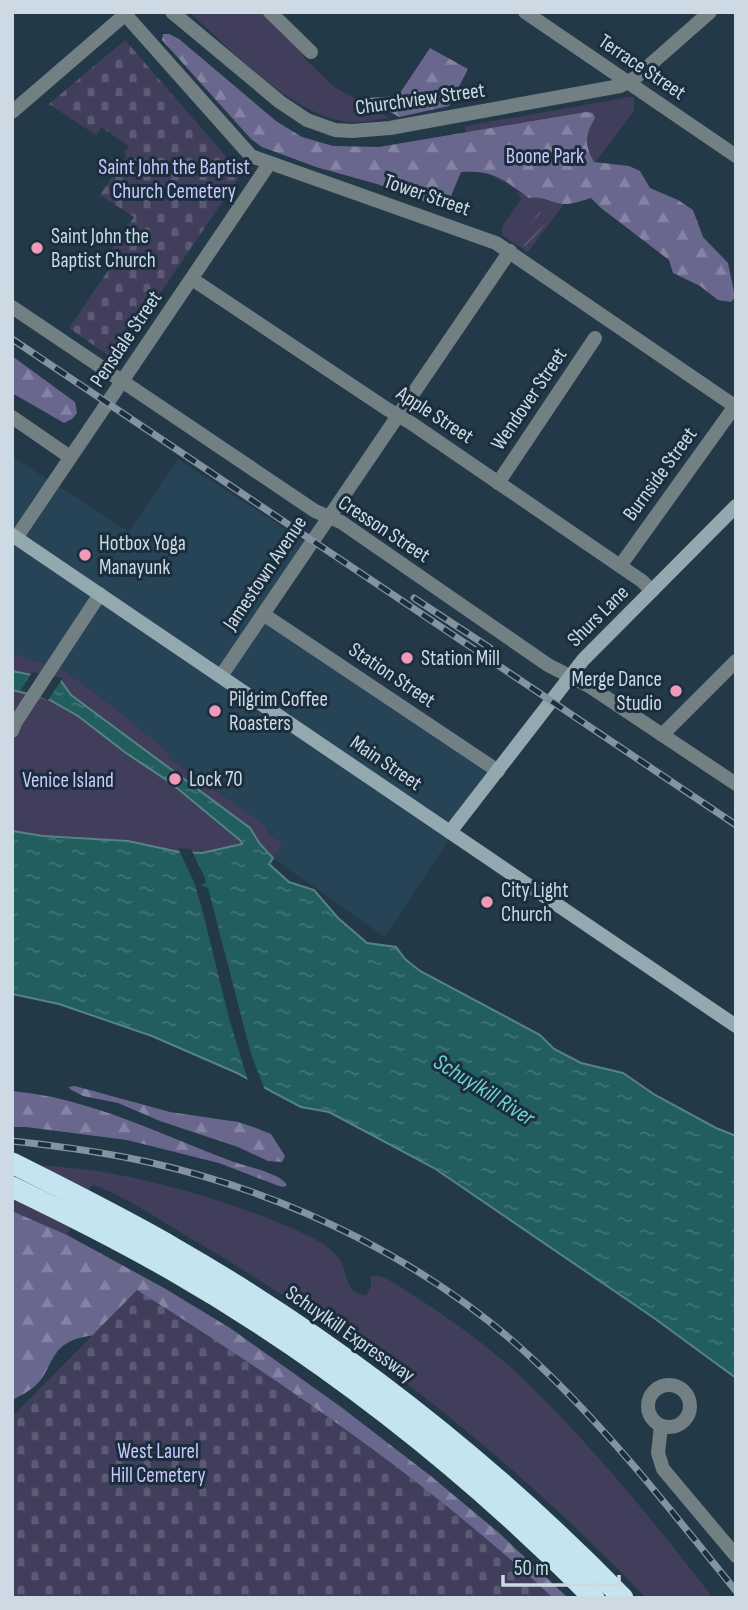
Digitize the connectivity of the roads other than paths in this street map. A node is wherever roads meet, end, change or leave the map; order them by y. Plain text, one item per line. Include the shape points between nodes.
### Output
1 (172, 12) edge
2 (270, 12) edge
3 (525, 12) edge
4 (710, 12) edge
5 (126, 13) edge
6 (311, 52) dead end
7 (627, 83) junction
8 (12, 112) edge
9 (736, 156) edge
10 (269, 164) junction
11 (510, 251) junction
12 (192, 279) junction
13 (12, 307) edge
14 (595, 338) dead end
15 (122, 382) junction
16 (736, 406) edge
17 (398, 415) junction
18 (12, 417) edge
19 (70, 457) junction
20 (498, 482) junction
21 (736, 506) edge
22 (329, 516) junction
23 (14, 536) edge
24 (620, 566) junction
25 (652, 591) junction
26 (100, 594) junction
27 (263, 614) junction
28 (736, 661) edge
29 (221, 676) junction
30 (569, 677) junction
31 (12, 731) edge
32 (662, 735) junction
33 (498, 771) junction
34 (736, 784) edge
35 (450, 832) junction
36 (736, 1026) edge
37 (12, 1163) edge
38 (12, 1186) edge
39 (84, 1210) junction
40 (661, 1426) dead end
41 (736, 1556) edge
42 (594, 1598) edge
43 (623, 1598) edge

1 - 7 street, Churchview Street via 293,112 335,130 390,128
2 - 6 street
3 - 7 street, Terrace Street
4 - 7 street
5 - 8 street
5 - 10 street, Tower Street via 247,152
7 - 9 street, Terrace Street
10 - 11 street, Tower Street via 474,234
10 - 12 street, Pensdale Street
11 - 16 street, Tower Street
11 - 17 street, Jamestown Avenue
12 - 15 street, Pensdale Street
12 - 17 street, Apple Street
13 - 15 street, Cresson Street
14 - 20 street, Wendover Street
15 - 19 street, Pensdale Street
15 - 22 street, Cresson Street
16 - 24 street, Burnside Street
17 - 20 street, Apple Street
17 - 22 street, Jamestown Avenue
18 - 19 street
19 - 23 street, Pensdale Street
20 - 24 street, Apple Street
21 - 25 street, Shurs Lane
22 - 27 street, Jamestown Avenue
22 - 30 street, Cresson Street
23 - 26 street, Main Street
24 - 25 street, Apple Street
25 - 30 street, Shurs Lane
26 - 29 street, Main Street
26 - 31 street
27 - 29 street, Jamestown Avenue
27 - 33 street, Station Street
28 - 32 street
29 - 35 street, Main Street
30 - 32 street, Cresson Street
30 - 33 street, Shurs Lane
32 - 34 street, Cresson Street
33 - 35 street, Shurs Lane
35 - 36 street, Main Street
37 - 39 highway, Schuylkill Expressway
38 - 39 highway, Schuylkill Expressway
39 - 42 highway, Schuylkill Expressway via 362,1395 495,1503
39 - 43 highway, Schuylkill Expressway via 172,1247 373,1377 498,1478
40 - 41 street via 658,1453 663,1469

